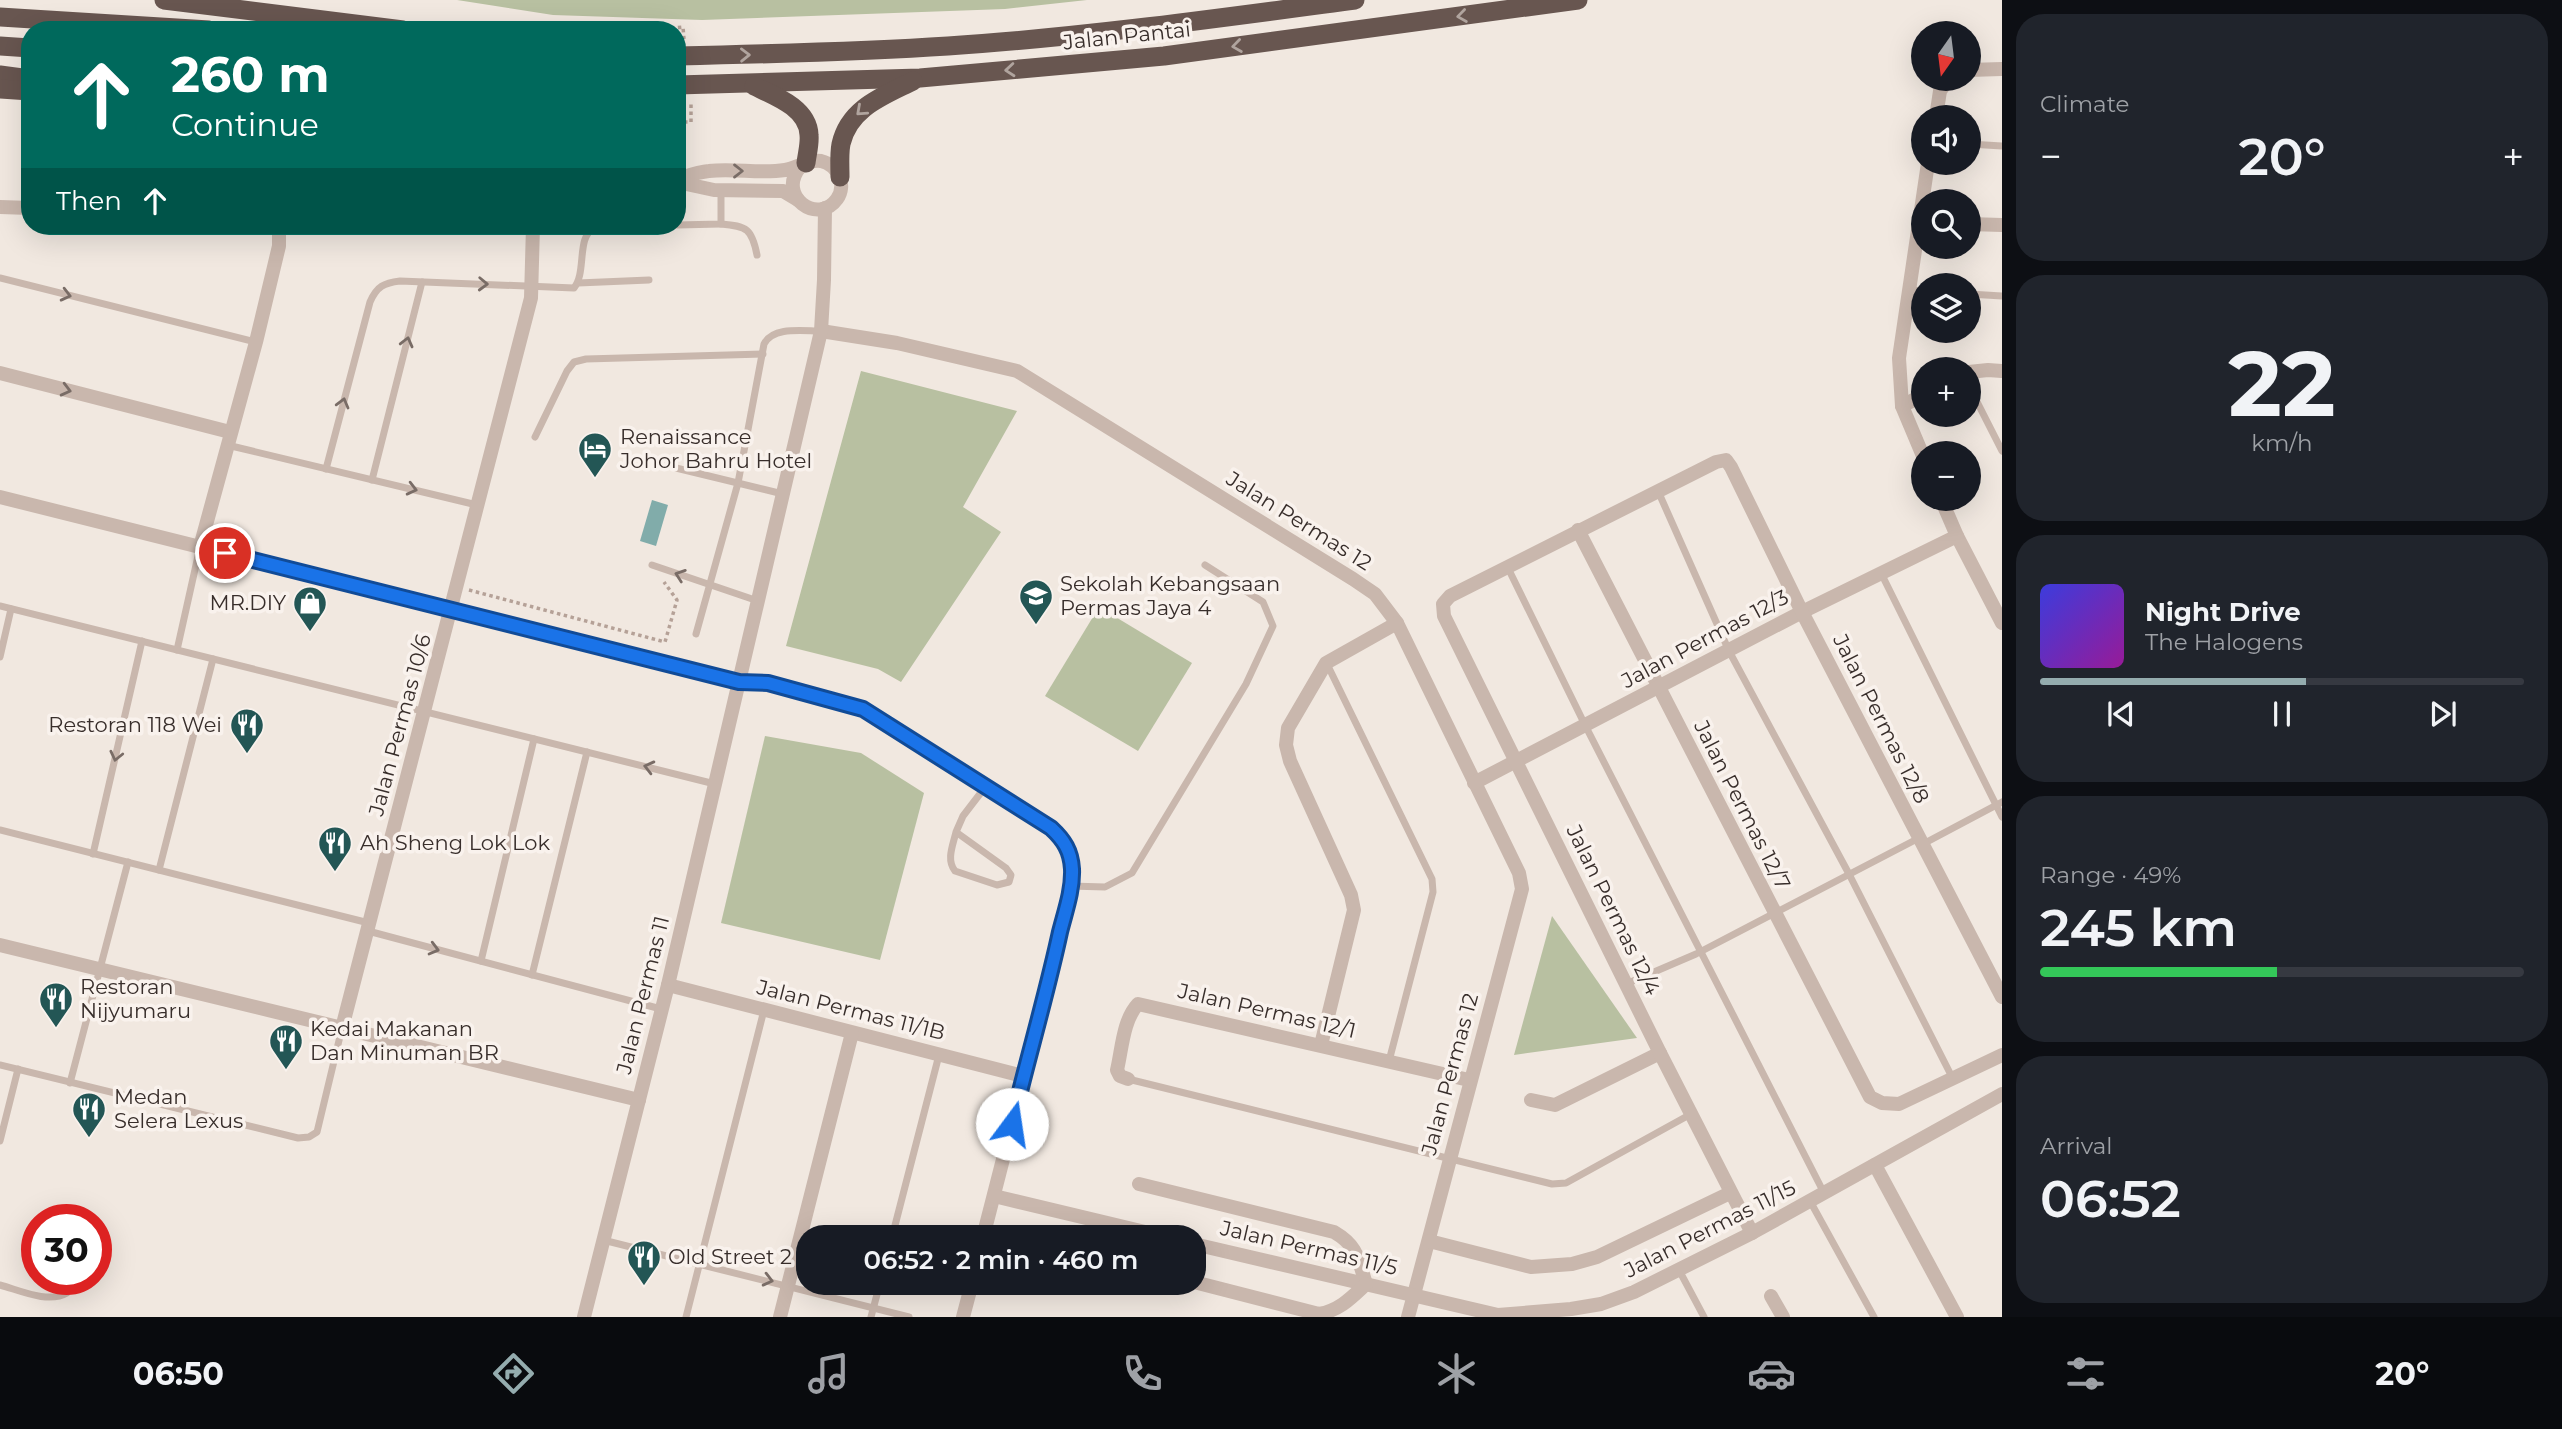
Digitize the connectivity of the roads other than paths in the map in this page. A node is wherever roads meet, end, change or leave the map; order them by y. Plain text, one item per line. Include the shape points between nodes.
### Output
1 (164, 0) edge
2 (1355, 0) edge
3 (1578, 0) edge
4 (0, 17) edge
5 (64, 21) edge
6 (331, 21) edge
7 (0, 46) edge
8 (21, 47) edge
9 (686, 56) edge
10 (2002, 69) edge
11 (1981, 70) edge
12 (0, 75) edge
13 (21, 78) edge
14 (920, 78) junction
15 (750, 84) junction
16 (686, 85) edge
17 (0, 89) edge
18 (21, 90) edge
19 (1981, 145) edge
20 (2002, 146) edge
21 (803, 165) junction
22 (840, 177) junction
23 (686, 178) edge
24 (686, 183) edge
25 (721, 190) junction
26 (798, 200) junction
27 (0, 207) edge
28 (21, 208) edge
29 (825, 208) junction
30 (721, 224) junction
31 (1981, 224) edge
32 (686, 225) edge
33 (2002, 225) edge
34 (279, 235) edge
35 (533, 235) edge
36 (586, 235) edge
37 (757, 255) dead end
38 (0, 278) edge
39 (649, 280) dead end
40 (422, 282) junction
41 (578, 283) junction
42 (531, 286) junction
43 (1981, 295) edge
44 (2002, 296) edge
45 (1911, 310) edge
46 (821, 331) junction
47 (256, 342) junction
48 (763, 354) junction
49 (1981, 370) edge
50 (2002, 371) edge
51 (0, 373) edge
52 (1911, 401) edge
53 (1902, 406) junction
54 (1981, 410) edge
55 (535, 437) dead end
56 (228, 438) junction
57 (1917, 441) edge
58 (2002, 451) edge
59 (326, 468) junction
60 (676, 468) dead end
61 (372, 480) junction
62 (738, 483) junction
63 (1658, 491) junction
64 (783, 494) junction
65 (0, 497) edge
66 (478, 505) junction
67 (1946, 511) edge
68 (1578, 530) junction
69 (1957, 536) junction
70 (200, 547) junction
71 (652, 565) road end
72 (1205, 565) dead end
73 (1507, 566) junction
74 (1881, 573) junction
75 (709, 585) junction
76 (758, 601) junction
77 (0, 606) edge
78 (11, 609) junction
79 (452, 610) junction
80 (1802, 612) junction
81 (1397, 623) junction
82 (2002, 623) edge
83 (696, 634) dead end
84 (142, 641) junction
85 (177, 650) junction
86 (1729, 651) junction
87 (0, 657) edge
88 (213, 659) junction
89 (1326, 663) junction
90 (739, 682) junction
91 (1659, 687) junction
92 (425, 712) junction
93 (1585, 725) junction
94 (534, 739) junction
95 (587, 752) junction
96 (1515, 760) junction
97 (1474, 783) junction
98 (715, 784) junction
99 (986, 786) junction
100 (1999, 804) edge
101 (2002, 817) edge
102 (0, 830) edge
103 (956, 832) junction
104 (1921, 841) junction
105 (93, 853) junction
106 (128, 862) junction
107 (159, 870) junction
108 (1849, 874) junction
109 (1070, 886) junction
110 (1773, 912) junction
111 (369, 927) junction
112 (0, 945) edge
113 (1701, 951) junction
114 (481, 961) junction
115 (100, 969) junction
116 (532, 975) junction
117 (1626, 984) junction
118 (668, 985) junction
119 (2002, 997) edge
120 (662, 1009) junction
121 (764, 1010) junction
122 (342, 1028) junction
123 (852, 1032) junction
124 (1321, 1045) junction
125 (1660, 1053) junction
126 (939, 1055) junction
127 (2002, 1055) edge
128 (1389, 1061) junction
129 (0, 1065) edge
130 (18, 1069) junction
131 (1023, 1076) junction
132 (1128, 1079) joint
133 (1469, 1080) junction
134 (1954, 1080) junction
135 (70, 1083) junction
136 (2002, 1094) edge
137 (639, 1100) junction
138 (1531, 1100) dead end
139 (1691, 1114) junction
140 (0, 1141) edge
141 (1449, 1160) junction
142 (1875, 1165) junction
143 (1139, 1184) dead end
144 (1730, 1193) junction
145 (1824, 1193) junction
146 (994, 1196) junction
147 (1810, 1201) junction
148 (895, 1225) edge
149 (986, 1225) edge
150 (1116, 1225) edge
151 (1752, 1233) junction
152 (603, 1239) junction
153 (1429, 1241) junction
154 (1206, 1247) edge
155 (699, 1264) junction
156 (1679, 1270) junction
157 (1366, 1284) junction
158 (0, 1285) edge
159 (1206, 1285) edge
160 (788, 1286) junction
161 (21, 1290) edge
162 (1414, 1294) junction
163 (39, 1295) edge
164 (64, 1295) edge
165 (877, 1295) edge
166 (969, 1295) edge
167 (1771, 1296) dead end
168 (873, 1308) junction
169 (1528, 1315) edge
170 (584, 1317) edge
171 (686, 1317) edge
172 (780, 1317) edge
173 (871, 1317) edge
174 (909, 1317) edge
175 (963, 1317) edge
176 (1408, 1317) edge
177 (1704, 1317) edge
178 (1783, 1317) edge
179 (1874, 1317) edge
180 (1957, 1317) edge

1 - 6 highway
9 -> 2 highway, Jalan Pantai via 950,46 1161,26
3 -> 14 highway, Jalan Pantai via 1164,56
4 - 5 highway
7 - 8 highway
10 - 11 street
12 - 13 highway
14 - 15 highway, Jalan Pantai
14 -> 22 highway via 869,103 850,120 841,144
15 - 16 highway, Jalan Pantai
15 - 21 highway via 784,100 802,116 810,134
17 - 18 highway
19 - 20 lane
21 - 22 street via 822,161
23 -> 21 street via 708,171 781,171
21 - 26 street via 795,173 792,187
22 - 29 street via 837,199
24 - 25 street
25 - 26 street via 783,191
25 - 30 lane
26 - 29 street via 810,208
27 - 28 street
29 - 46 street
30 - 32 lane
30 - 37 lane via 744,227 754,238
31 - 33 street
34 - 47 street
35 - 42 street, Jalan Permas 10/6
36 - 41 lane
38 -> 47 lane
39 - 41 lane
40 -> 42 lane
59 -> 40 lane via 376,289 386,283
61 -> 40 lane
41 - 42 lane via 564,289
42 - 66 street, Jalan Permas 10/6
43 - 44 lane
45 - 53 street via 1899,358
46 - 48 lane via 777,332 768,337
46 - 64 street, Jalan Permas 11
46 - 81 street, Jalan Permas 12 via 1017,371 1353,579 1374,594
47 - 56 street
48 - 55 lane via 574,362
48 - 62 lane
49 - 50 street
51 -> 56 street
52 - 53 street
53 - 57 street
54 - 58 lane
56 - 59 lane
56 - 70 street
59 - 61 lane
60 - 62 lane
61 -> 66 lane
62 - 64 lane
62 - 75 lane
63 - 68 street
63 - 80 street, Jalan Permas 12/8 via 1726,460
63 - 86 lane
64 - 76 street, Jalan Permas 11
65 - 70 street
66 - 79 street, Jalan Permas 10/6
67 - 69 street
68 - 73 street
68 - 91 street, Jalan Permas 12/7
69 - 74 street, Jalan Permas 12/3
69 - 82 street
70 - 79 street
70 - 85 lane
75 -> 71 lane
72 - 109 lane via 1262,603 1273,626 1246,684 1132,873 1105,887
73 - 93 lane
73 - 96 street, Jalan Permas 12/4 via 1443,604 1444,616
74 - 80 street, Jalan Permas 12/3
74 - 100 lane
75 - 76 lane
75 - 83 lane
76 - 90 street, Jalan Permas 11
77 - 78 lane
78 - 84 lane
78 - 87 lane
79 - 90 street
79 - 92 street, Jalan Permas 10/6
80 - 86 street, Jalan Permas 12/3
80 - 104 street, Jalan Permas 12/8
81 - 89 street
81 - 97 street, Jalan Permas 12
84 - 85 lane
84 -> 105 lane
85 - 88 lane
86 - 91 street, Jalan Permas 12/3
86 - 108 lane
88 - 92 lane
88 - 107 lane
89 - 124 street via 1288,728 1286,745 1354,910
89 - 128 lane via 1432,879 1433,892
90 - 98 street, Jalan Permas 11
90 - 99 street via 768,683 863,709
91 - 93 street, Jalan Permas 12/3
91 - 110 street, Jalan Permas 12/7
92 - 94 lane
92 - 111 street, Jalan Permas 10/6
93 - 96 street, Jalan Permas 12/3
93 - 113 lane
94 - 95 lane
94 - 114 lane
98 -> 95 lane
95 - 116 lane
96 - 97 street, Jalan Permas 12/3
96 - 117 street, Jalan Permas 12/4
97 - 133 street, Jalan Permas 12 via 1519,873 1521,889
98 - 118 street, Jalan Permas 11
99 - 103 lane
99 - 109 street via 1063,839 1070,853
100 - 101 lane
100 - 104 lane
102 - 105 lane
103 - 103 lane via 950,858 955,871 997,885 1012,879 1009,871
104 - 108 lane
104 - 119 street, Jalan Permas 12/8
105 - 106 lane
106 - 107 lane
106 - 115 lane
107 - 111 lane
108 - 110 lane
108 - 134 lane
109 - 131 street
110 - 113 lane
110 - 134 street, Jalan Permas 12/7 via 1870,1097 1899,1104
111 -> 114 lane
111 - 122 street, Jalan Permas 10/6
112 - 115 street
113 - 117 lane
113 - 145 lane
114 - 116 lane
115 - 122 street
115 - 135 lane
116 - 120 lane
117 - 125 street, Jalan Permas 12/4
118 - 120 street, Jalan Permas 11
118 - 121 street, Jalan Permas 11/1B
120 - 137 street, Jalan Permas 11
121 - 123 street, Jalan Permas 11/1B
121 - 155 lane
122 - 135 lane via 317,1132 309,1137
122 - 137 street
123 - 126 street, Jalan Permas 11/1B
123 - 160 street
124 - 128 street, Jalan Permas 12/1
124 - 132 street, Jalan Permas 12/1 via 1138,1004 1128,1021 1117,1070
125 - 138 street via 1555,1105
125 - 139 street, Jalan Permas 12/4
126 - 131 street, Jalan Permas 11/1B
126 - 148 lane
127 - 134 street
128 - 133 street, Jalan Permas 12/1
129 - 130 lane
130 - 135 lane
130 - 140 lane
131 - 146 street
132 - 141 lane
133 - 141 street, Jalan Permas 12
136 - 142 street, Jalan Permas 11/15
137 - 152 street, Jalan Permas 11
139 - 141 lane via 1566,1183 1552,1184
139 - 144 street, Jalan Permas 12/4
141 - 153 street, Jalan Permas 12
142 - 145 street, Jalan Permas 11/15
142 - 180 street
143 - 157 street via 1334,1232 1349,1240
144 - 151 street, Jalan Permas 12/4
144 - 153 street via 1597,1257 1573,1264 1531,1267
145 - 147 street, Jalan Permas 11/15
146 - 149 street
146 - 150 street
147 - 151 street, Jalan Permas 11/15
147 - 179 lane
151 - 156 street, Jalan Permas 11/15
152 - 155 lane
152 - 170 street, Jalan Permas 11
153 - 162 street, Jalan Permas 12
154 - 157 street, Jalan Permas 11/5
155 -> 160 lane
155 - 171 lane
156 - 169 street, Jalan Permas 11/15 via 1601,1304
156 - 177 lane
157 - 159 street via 1345,1305 1319,1314
157 - 162 street, Jalan Permas 11/5
158 - 161 lane
160 - 168 lane
160 - 172 street
162 - 169 street, Jalan Permas 11/15 via 1498,1315
162 - 176 street, Jalan Permas 12
163 - 164 lane
165 - 168 lane
166 - 175 street
167 - 178 street
168 - 173 lane
168 - 174 lane

